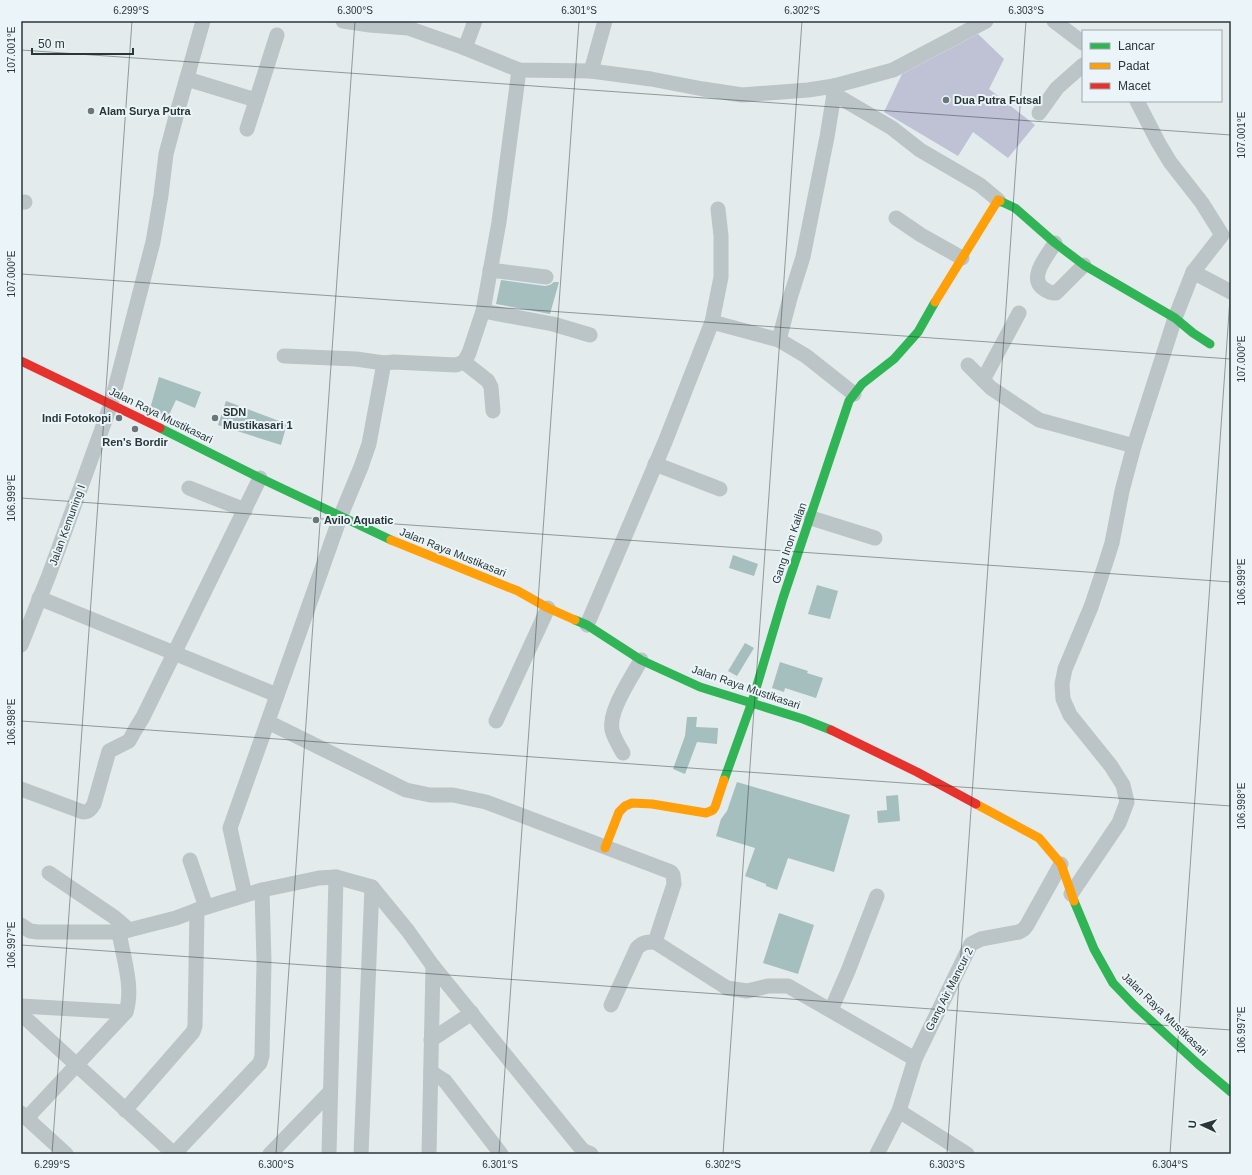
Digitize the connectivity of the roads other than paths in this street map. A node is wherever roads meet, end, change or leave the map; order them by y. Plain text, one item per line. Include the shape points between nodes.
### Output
1 (203, 21) edge
2 (343, 21) edge
3 (475, 21) edge
4 (605, 21) edge
5 (986, 21) edge
6 (1054, 21) edge
7 (277, 35) dead end
8 (1082, 42) edge
9 (465, 48) junction
10 (1082, 66) edge
11 (519, 70) junction
12 (591, 71) junction
13 (186, 79) junction
14 (834, 90) junction
15 (256, 100) junction
16 (1138, 102) edge
17 (1039, 113) dead end
18 (247, 129) dead end
19 (998, 200) junction
20 (718, 209) dead end
21 (896, 218) dead end
22 (1227, 239) edge
23 (1055, 243) junction
24 (962, 258) junction
25 (1084, 265) junction
26 (490, 270) junction
27 (1193, 272) junction
28 (546, 277) dead end
29 (1231, 292) edge
30 (483, 312) junction
31 (1019, 313) dead end
32 (1176, 318) junction
33 (712, 322) junction
34 (590, 335) dead end
35 (779, 340) junction
36 (1210, 344) dead end
37 (284, 356) dead end
38 (21, 361) edge
39 (464, 362) junction
40 (384, 363) junction
41 (968, 365) dead end
42 (983, 380) junction
43 (854, 394) junction
44 (111, 404) junction
45 (493, 411) dead end
46 (1134, 446) junction
47 (656, 464) junction
48 (260, 478) junction
49 (189, 488) dead end
50 (720, 489) dead end
51 (245, 510) junction
52 (341, 515) junction
53 (811, 518) junction
54 (875, 538) dead end
55 (39, 598) junction
56 (548, 608) junction
57 (587, 624) junction
58 (21, 645) edge
59 (174, 654) junction
60 (641, 660) junction
61 (277, 695) junction
62 (752, 702) junction
63 (496, 721) dead end
64 (268, 722) junction
65 (623, 753) dead end
66 (21, 789) edge
67 (605, 848) junction
68 (190, 860) dead end
69 (1061, 864) junction
70 (49, 873) dead end
71 (336, 877) junction
72 (372, 887) junction
73 (262, 890) junction
74 (1071, 894) junction
75 (245, 896) junction
76 (877, 896) dead end
77 (202, 908) junction
78 (21, 925) edge
79 (124, 931) junction
80 (655, 942) junction
81 (433, 966) junction
82 (611, 1005) dead end
83 (21, 1006) edge
84 (831, 1010) junction
85 (126, 1012) junction
86 (472, 1013) junction
87 (21, 1014) edge
88 (431, 1040) junction
89 (915, 1059) junction
90 (76, 1066) junction
91 (431, 1072) junction
92 (330, 1092) junction
93 (1231, 1092) edge
94 (125, 1110) junction
95 (899, 1111) junction
96 (24, 1115) edge
97 (66, 1154) edge
98 (174, 1154) edge
99 (270, 1154) edge
100 (329, 1154) edge
101 (361, 1154) edge
102 (429, 1154) edge
103 (501, 1154) edge
104 (591, 1154) edge
105 (877, 1154) edge
106 (967, 1154) edge

1 - 13 street, Jalan Kemuning I
2 - 9 street via 408,28
3 - 9 street
4 - 12 street
5 - 14 street via 893,70
6 - 8 street
7 - 15 street
9 - 11 street
10 - 17 street via 1057,88
11 - 12 street
11 - 26 street via 509,154
12 - 14 street via 742,95
13 - 15 street
13 - 44 street, Jalan Kemuning I via 166,154 153,242
14 - 19 street via 892,128 920,150 980,185
14 - 35 street via 803,257
15 - 18 street
16 - 22 street via 1170,162
19 - 23 main road via 1015,208
19 - 24 main road, Gang Inon Kailan
20 - 33 street via 721,277
21 - 24 street
22 - 27 street
23 - 25 main road
23 - 25 street via 1038,271 1040,287 1056,293
24 - 43 main road, Gang Inon Kailan via 918,332 894,359 862,384
25 - 32 main road
26 - 28 street
26 - 30 street
27 - 29 street
27 - 32 street
30 - 34 street via 553,324
30 - 39 street
31 - 42 street
32 - 36 main road
32 - 46 street
33 - 35 street
33 - 47 street
35 - 43 street via 806,356
37 - 40 street via 356,359
38 - 44 main road, Jalan Raya Mustikasari
39 - 40 street via 456,365
39 - 45 street via 488,381
40 - 52 street via 369,444
41 - 42 street
42 - 46 street via 1039,420
43 - 53 main road, Gang Inon Kailan via 849,401
44 - 48 main road, Jalan Raya Mustikasari
44 - 55 street, Jalan Kemuning I
46 - 74 street via 1112,543 1091,607 1065,669 1062,684 1063,699 1070,715 1111,766 1123,785 1127,802 1119,823
47 - 50 street
47 - 57 street
48 - 51 street
48 - 52 main road, Jalan Raya Mustikasari
49 - 51 street
51 - 59 street
52 - 56 main road, Jalan Raya Mustikasari via 400,544 518,591
52 - 61 street
53 - 54 street
53 - 62 main road, Gang Inon Kailan via 783,598
55 - 58 street, Jalan Kemuning I
55 - 59 street
56 - 57 main road, Jalan Raya Mustikasari
56 - 63 street
57 - 60 main road, Jalan Raya Mustikasari
59 - 61 street
59 - 66 street via 129,741 109,751 94,804 89,811 83,812
60 - 62 main road, Jalan Raya Mustikasari via 700,687
60 - 65 street via 615,708 611,721 612,732
61 - 64 street
62 - 67 main road, Gang Inon Kailan via 713,810 706,813 652,804 625,806 619,812
62 - 69 main road, Jalan Raya Mustikasari via 828,728 918,772 1039,838
64 - 67 street via 406,790 430,795 453,795 486,802
64 - 75 street via 230,828
67 - 80 street via 671,872 673,875 674,884
68 - 77 street
69 - 74 main road, Jalan Raya Mustikasari
69 - 89 street, Gang Air Mancur 2 via 1024,929 981,939 971,944
70 - 79 street via 114,917
71 - 72 street
71 - 73 street
71 - 92 street
72 - 81 street
72 - 101 street
73 - 75 street
73 - 98 street via 264,962 260,1062
74 - 93 main road, Jalan Raya Mustikasari via 1094,949 1113,983
75 - 77 street
76 - 84 street
77 - 79 street via 176,918
77 - 94 street via 193,1032
78 - 79 street via 30,931 38,932
79 - 85 street via 129,990
80 - 82 street via 642,943 637,948
80 - 84 street via 727,988 747,991 768,986 788,986
81 - 86 street
81 - 88 street
83 - 85 street
84 - 89 street
85 - 90 street
86 - 88 street
86 - 104 street via 580,1147
87 - 90 street
88 - 91 street
89 - 95 street, Gang Air Mancur 2
90 - 94 street
90 - 96 street
91 - 102 street
91 - 103 street via 445,1081
92 - 99 street
92 - 100 street
94 - 98 street
95 - 105 street, Gang Air Mancur 2
95 - 106 street
96 - 97 street

